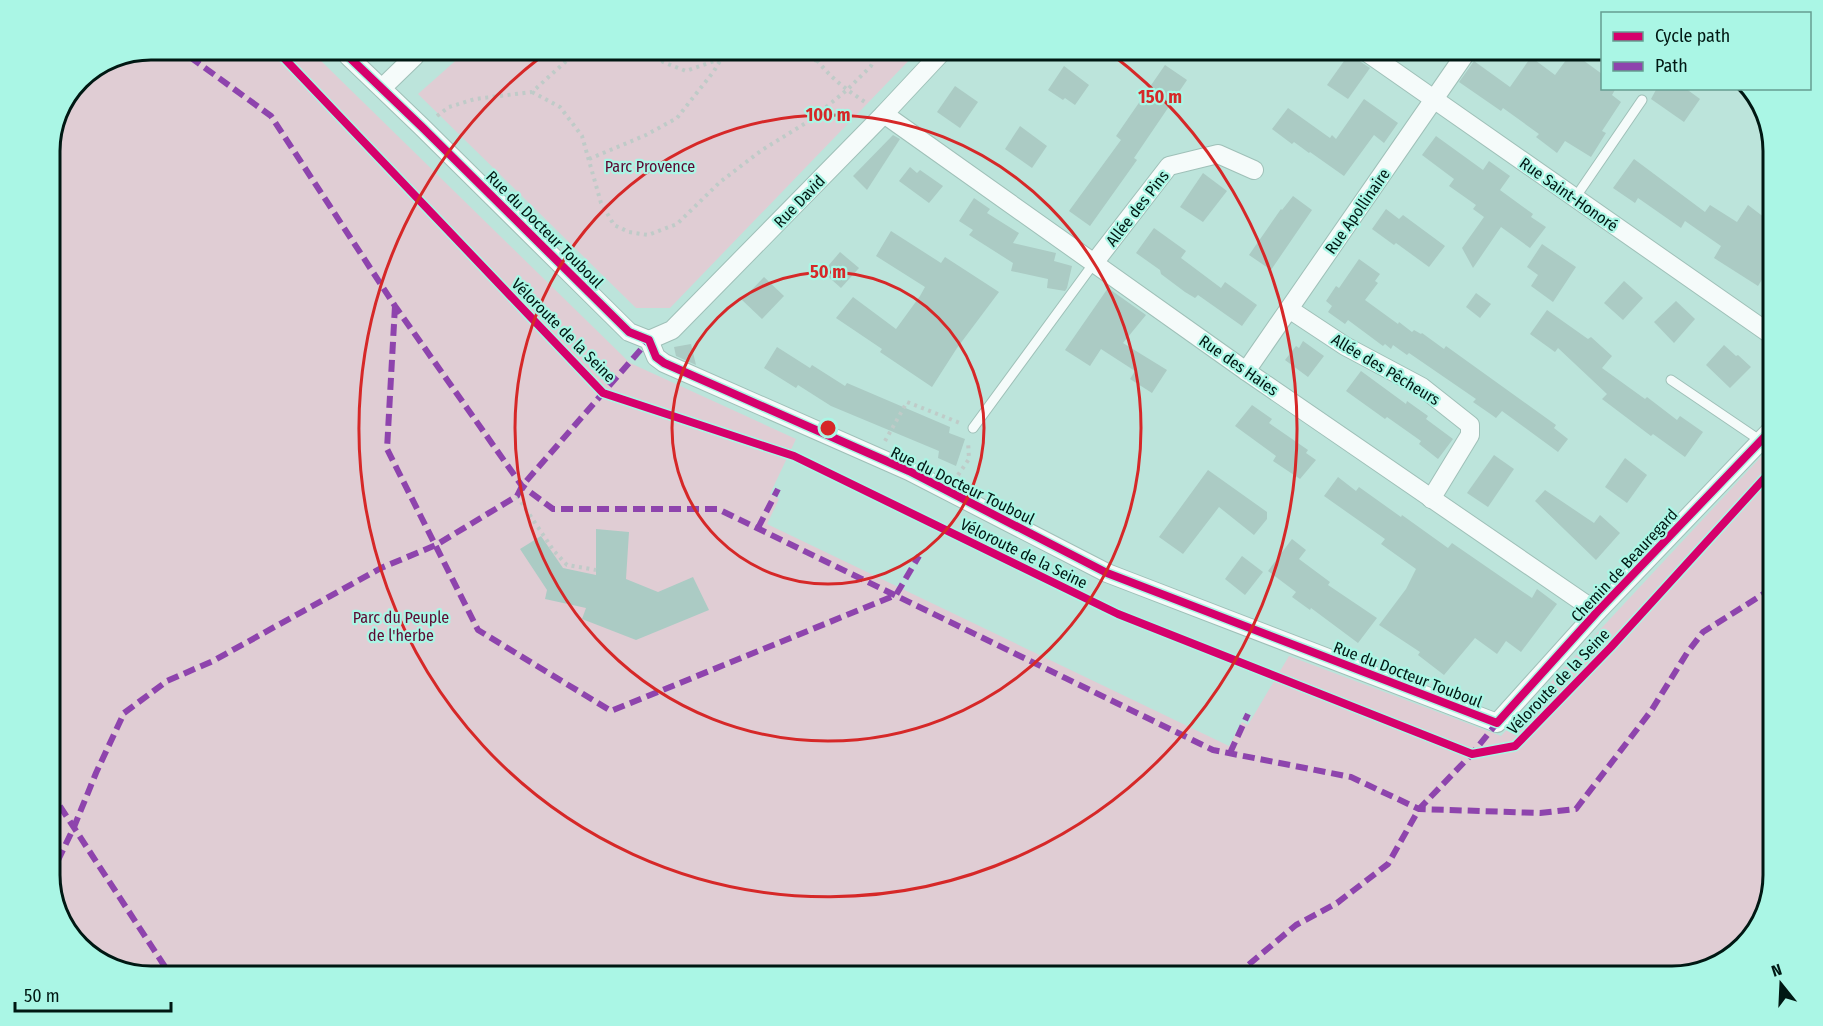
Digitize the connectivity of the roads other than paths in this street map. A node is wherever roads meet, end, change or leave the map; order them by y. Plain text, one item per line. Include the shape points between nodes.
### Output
1 (352, 60) edge
2 (411, 60) edge
3 (934, 60) edge
4 (1378, 60) edge
5 (1462, 60) edge
6 (382, 88) junction
7 (1434, 100) junction
8 (1642, 100) dead end
9 (884, 114) junction
10 (1254, 170) dead end
11 (1575, 198) junction
12 (1094, 263) junction
13 (1289, 309) junction
14 (1763, 329) edge
15 (649, 340) junction
16 (1246, 371) junction
17 (1671, 380) dead end
18 (973, 428) road end
19 (1761, 441) joint
20 (1431, 499) junction
21 (1597, 612) junction
22 (1497, 723) joint

1 - 6 street, Rue du Docteur Touboul
2 - 6 street
3 - 9 street, Rue David
4 - 7 street, Rue Saint-Honoré
5 - 7 street, Rue Apollinaire
6 - 15 street, Rue du Docteur Touboul via 629,332
7 - 11 street, Rue Saint-Honoré
7 - 13 street, Rue Apollinaire
8 - 11 lane
9 - 12 street, Rue des Haies
9 - 15 street, Rue David via 672,330
10 - 12 street, Allée des Pins via 1218,154 1169,166
11 - 14 street, Rue Saint-Honoré
12 - 16 street, Rue des Haies
12 - 18 lane
13 - 16 street, Rue Apollinaire
13 - 20 street, Allée des Pêcheurs via 1345,346 1422,387 1470,425 1470,435
15 - 22 street, Rue du Docteur Touboul via 656,357 664,363 909,471 1107,573
16 - 20 street, Rue des Haies
17 - 19 lane
19 - 21 street, Chemin de Beauregard
20 - 21 street, Rue des Haies
21 - 22 street, Chemin de Beauregard

